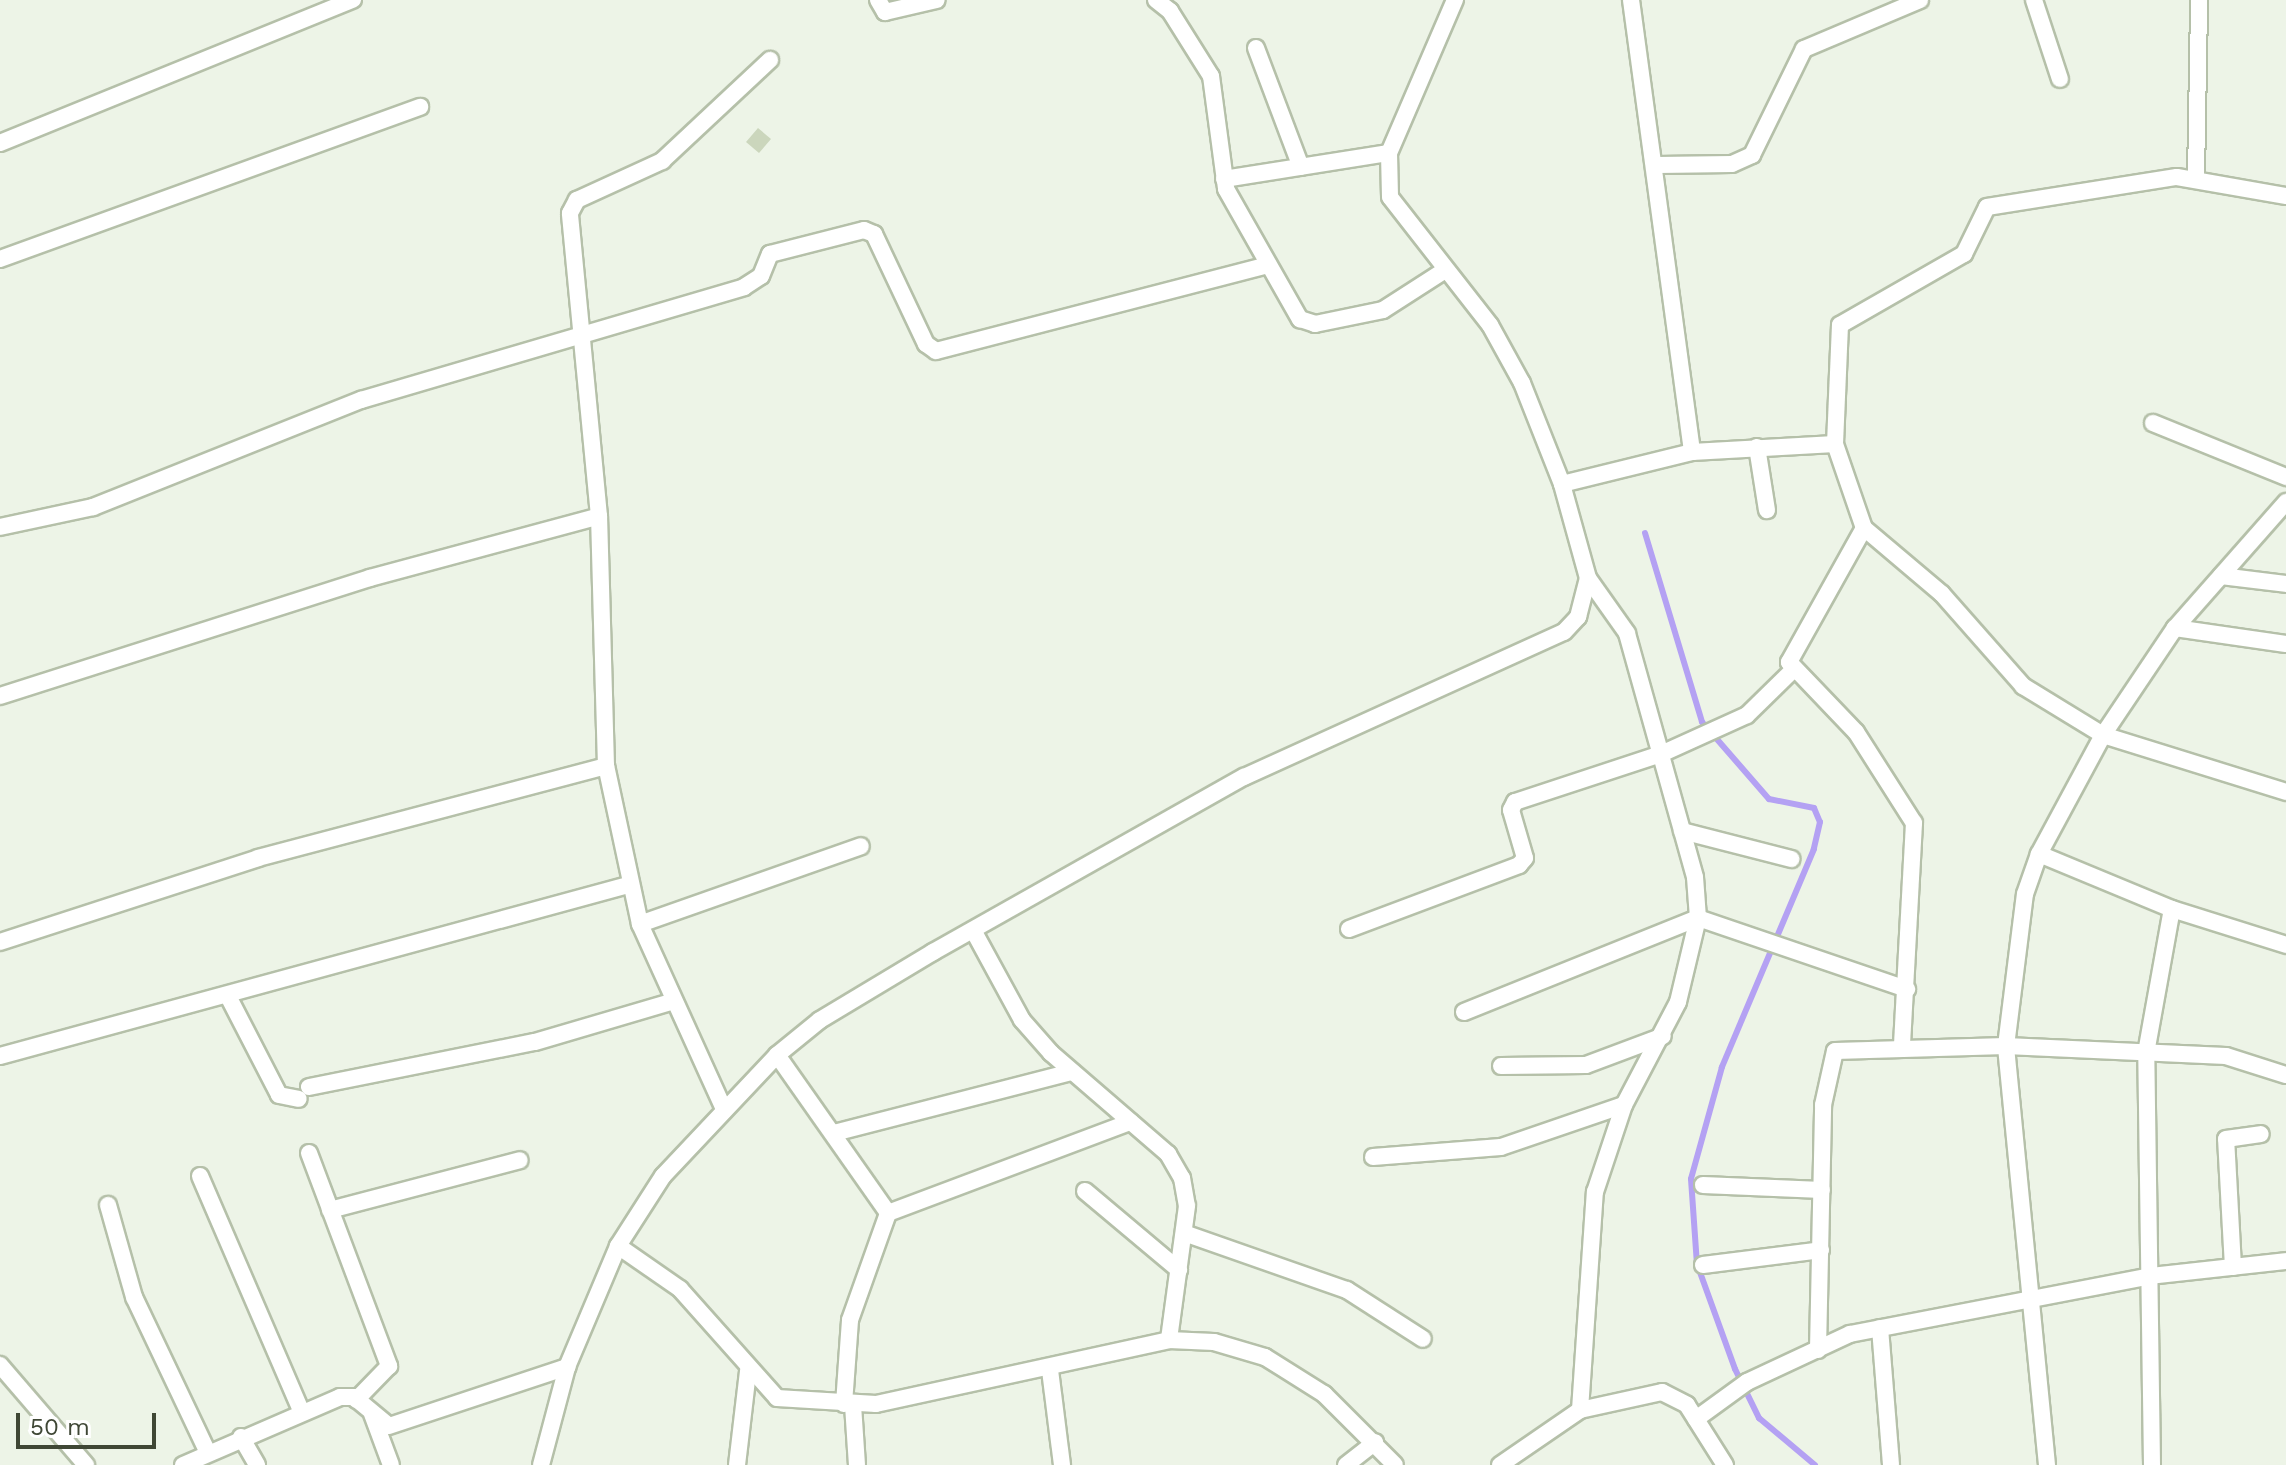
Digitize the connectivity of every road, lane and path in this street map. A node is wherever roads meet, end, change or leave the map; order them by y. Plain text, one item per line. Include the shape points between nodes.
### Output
1 (353, 0) edge
2 (878, 0) edge
3 (937, 0) edge
4 (1156, 0) edge
5 (1455, 0) edge
6 (1631, 0) edge
7 (1920, 0) edge
8 (2034, 0) edge
9 (2199, 0) edge
10 (1256, 48) dead end
11 (770, 60) dead end
12 (2060, 79) dead end
13 (420, 107) dead end
14 (0, 143) edge
15 (1389, 153) junction
16 (1658, 165) junction
17 (1301, 167) junction
18 (2196, 178) junction
19 (1224, 179) junction
20 (2286, 196) edge
21 (0, 259) edge
22 (1268, 265) junction
23 (1445, 270) junction
24 (585, 333) junction
25 (2153, 423) dead end
26 (1835, 444) junction
27 (1757, 447) junction
28 (1692, 452) junction
29 (2286, 477) edge
30 (1562, 484) junction
31 (2286, 502) edge
32 (1767, 510) dead end
33 (599, 516) junction
34 (0, 527) edge
35 (1864, 528) junction
36 (2221, 576) junction
37 (1588, 578) junction
38 (2286, 584) edge
39 (2175, 628) junction
40 (2286, 644) edge
41 (1793, 670) junction
42 (0, 696) edge
43 (2103, 735) junction
44 (1661, 754) junction
45 (606, 766) junction
46 (2286, 792) edge
47 (1682, 831) junction
48 (861, 846) dead end
49 (2039, 854) junction
50 (1791, 859) dead end
51 (628, 885) junction
52 (2172, 909) junction
53 (1698, 918) junction
54 (640, 924) junction
55 (1349, 929) dead end
56 (973, 930) junction
57 (0, 942) edge
58 (2286, 945) edge
59 (1907, 989) junction
60 (228, 996) junction
61 (671, 1002) junction
62 (1464, 1012) dead end
63 (1663, 1036) junction
64 (2006, 1046) junction
65 (1902, 1047) junction
66 (2146, 1053) junction
67 (777, 1055) junction
68 (0, 1056) edge
69 (1501, 1066) dead end
70 (1072, 1072) junction
71 (2286, 1075) edge
72 (1624, 1105) junction
73 (723, 1107) junction
74 (1130, 1122) junction
75 (834, 1133) junction
76 (2261, 1134) dead end
77 (309, 1153) dead end
78 (1373, 1157) dead end
79 (520, 1160) dead end
80 (200, 1176) dead end
81 (1703, 1185) dead end
82 (1822, 1190) junction
83 (1085, 1191) dead end
84 (108, 1205) dead end
85 (330, 1210) junction
86 (888, 1213) junction
87 (1184, 1233) junction
88 (618, 1246) junction
89 (1821, 1250) junction
90 (2286, 1261) edge
91 (1703, 1265) dead end
92 (2233, 1267) junction
93 (1179, 1270) junction
94 (2150, 1276) junction
95 (2033, 1300) junction
96 (1880, 1328) junction
97 (1423, 1339) dead end
98 (1169, 1340) junction
99 (1818, 1350) junction
100 (0, 1365) edge
101 (567, 1367) junction
102 (1050, 1370) junction
103 (748, 1371) junction
104 (356, 1400) junction
105 (849, 1404) junction
106 (301, 1410) junction
107 (1580, 1410) junction
108 (372, 1414) junction
109 (1696, 1419) junction
110 (241, 1437) junction
111 (1375, 1442) junction
112 (208, 1453) junction
113 (86, 1465) edge
114 (183, 1465) edge
115 (257, 1465) edge
116 (391, 1465) edge
117 (541, 1465) edge
118 (737, 1465) edge
119 (857, 1465) edge
120 (1062, 1465) edge
121 (1346, 1465) edge
122 (1395, 1465) edge
123 (1500, 1465) edge
124 (1725, 1465) edge
125 (1891, 1465) edge
126 (2047, 1465) edge
127 (2152, 1465) edge

1 - 14 street
2 - 3 street via 885,12
4 - 19 street via 1170,11 1211,76
5 - 15 street
6 - 16 street
7 - 16 street via 1804,49 1752,155 1732,164
8 - 12 street
9 - 18 street
10 - 17 street
11 - 24 street via 662,161 573,203
13 - 21 street
15 - 17 street
15 - 23 street via 1390,197
16 - 28 street
17 - 19 street
18 - 20 street
18 - 26 street via 2120,182 1987,207 1964,254 1840,325
19 - 22 street
22 - 23 street via 1300,319 1315,324 1383,310
22 - 24 street via 936,351 926,344 867,229 770,254 752,284
23 - 30 street via 1507,353
24 - 33 street
24 - 34 street via 361,400 93,507
25 - 29 street
26 - 27 street
26 - 35 street
27 - 28 street
27 - 32 street
28 - 30 street
30 - 37 street
31 - 36 street
33 - 42 street via 370,578
33 - 45 street
35 - 41 street via 1789,657
35 - 43 street via 1942,594 2023,686
36 - 38 street
36 - 39 street
37 - 44 street via 1627,633
37 - 56 street via 1587,598 1564,632 1244,777
39 - 40 street
39 - 43 street
41 - 44 street via 1747,715
41 - 59 street via 1856,732 1912,817
43 - 46 street
43 - 49 street
44 - 47 street
44 - 55 street via 1520,799 1511,810 1525,855 1519,865
45 - 51 street
45 - 57 street via 258,858
47 - 50 street
47 - 53 street
48 - 54 street
49 - 52 street
49 - 64 street via 2025,894
51 - 54 street
51 - 60 street
52 - 58 street
52 - 66 street
53 - 59 street
53 - 62 street
53 - 63 street via 1686,979
54 - 61 street
56 - 67 street via 820,1020
56 - 70 street via 1022,1020
59 - 65 street
60 - 61 street via 279,1095 535,1042
60 - 68 street
61 - 73 street
63 - 69 street via 1586,1065
63 - 72 street
64 - 65 street
64 - 66 street
64 - 95 street
65 - 82 street via 1843,1049 1830,1056
66 - 71 street via 2237,1058
66 - 94 street
67 - 73 street
67 - 75 street
70 - 74 street
70 - 75 street
72 - 78 street via 1501,1147
72 - 107 street via 1595,1192
73 - 88 street via 663,1176
74 - 86 street
74 - 87 street via 1168,1154 1182,1178
75 - 86 street
76 - 92 street via 2226,1139
77 - 85 street
79 - 85 street
80 - 106 street
81 - 82 street
82 - 89 street
83 - 93 street
84 - 112 street via 134,1297
85 - 104 street via 389,1366
86 - 105 street via 850,1320
87 - 93 street
87 - 97 street via 1347,1290
88 - 101 street
88 - 103 street via 680,1289
89 - 91 street
89 - 99 street
90 - 92 street
92 - 94 street
93 - 98 street
94 - 95 street
94 - 127 street
95 - 96 street
95 - 126 street
96 - 99 street
96 - 125 street
98 - 102 street
98 - 111 street via 1214,1342 1265,1357 1324,1394
99 - 109 street via 1743,1385
100 - 113 street
101 - 108 street via 391,1426
101 - 117 street
102 - 105 street
102 - 120 street
103 - 105 street via 777,1398
103 - 118 street
104 - 106 street via 340,1397
104 - 108 street
105 - 119 street
106 - 110 street
107 - 109 street via 1662,1392 1678,1397
107 - 123 street
108 - 116 street
109 - 124 street
110 - 112 street
110 - 115 street
111 - 121 street
111 - 122 street
112 - 114 street

